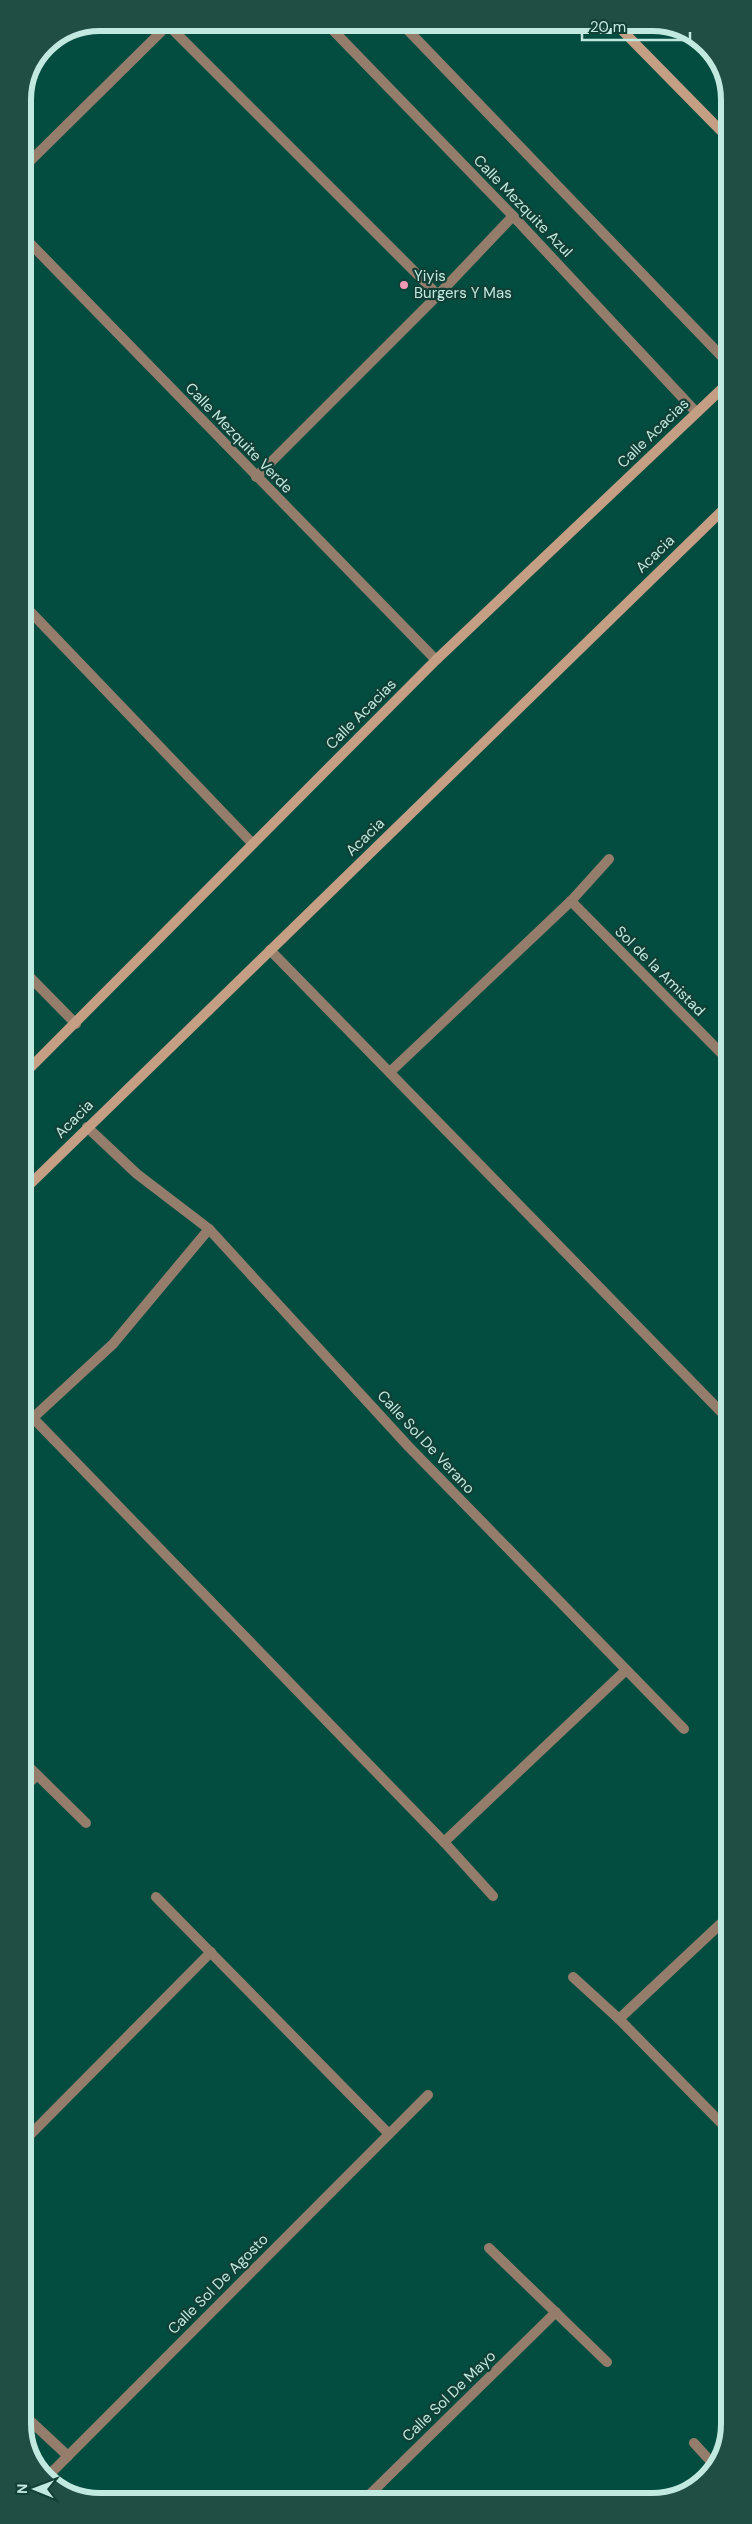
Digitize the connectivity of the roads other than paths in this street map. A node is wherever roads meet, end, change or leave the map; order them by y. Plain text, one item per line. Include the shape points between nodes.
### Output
1 (162, 31) edge
2 (176, 31) edge
3 (334, 31) edge
4 (409, 31) edge
5 (623, 31) edge
6 (721, 131) edge
7 (31, 159) edge
8 (513, 216) junction
9 (31, 244) edge
10 (438, 295) junction
11 (721, 356) edge
12 (721, 389) edge
13 (696, 412) junction
14 (256, 478) junction
15 (721, 512) edge
16 (31, 612) edge
17 (436, 660) junction
18 (253, 844) junction
19 (609, 859) dead end
20 (571, 901) junction
21 (270, 950) junction
22 (31, 978) edge
23 (76, 1024) junction
24 (721, 1053) edge
25 (31, 1067) edge
26 (390, 1072) junction
27 (87, 1127) junction
28 (31, 1183) edge
29 (209, 1229) junction
30 (721, 1412) edge
31 (33, 1418) joint
32 (625, 1671) junction
33 (684, 1729) dead end
34 (31, 1769) edge
35 (37, 1775) junction
36 (31, 1781) edge
37 (86, 1823) dead end
38 (444, 1842) junction
39 (494, 1896) dead end
40 (156, 1897) dead end
41 (721, 1923) edge
42 (211, 1952) junction
43 (573, 1977) dead end
44 (619, 2019) junction
45 (428, 2095) dead end
46 (721, 2123) edge
47 (31, 2134) edge
48 (389, 2134) junction
49 (489, 2248) dead end
50 (556, 2312) junction
51 (607, 2362) dead end
52 (31, 2422) edge
53 (694, 2443) dead end
54 (68, 2456) junction
55 (710, 2460) edge
56 (60, 2464) edge
57 (371, 2493) edge

1 - 7 street
2 - 10 street
3 - 8 street, Calle Mezquite Azul
4 - 11 street
5 - 6 main road
8 - 10 street
8 - 13 street, Calle Mezquite Azul
9 - 14 street, Calle Mezquite Verde
10 - 14 street
12 - 13 main road, Calle Acacias
13 - 17 main road, Calle Acacias
14 - 17 street, Calle Mezquite Verde
15 - 21 main road, Acacia
16 - 18 street
17 - 18 main road, Calle Acacias
18 - 23 main road, Calle Acacias
19 - 20 street
20 - 24 street, Sol de la Amistad
20 - 26 street
21 - 26 street
21 - 27 main road, Acacia
22 - 23 street
23 - 25 main road, Calle Acacias
26 - 30 street
27 - 28 main road, Acacia
27 - 29 street, Calle Sol De Verano via 137,1174
29 - 31 street via 113,1344
29 - 32 street, Calle Sol De Verano via 409,1447
31 - 38 street
32 - 33 street, Calle Sol De Verano
32 - 38 street
34 - 35 street
35 - 36 street
35 - 37 street
38 - 39 street
40 - 42 street
41 - 44 street
42 - 47 street
42 - 48 street
43 - 44 street
44 - 46 street
45 - 48 street, Calle Sol De Agosto
48 - 54 street, Calle Sol De Agosto
49 - 50 street
50 - 51 street
50 - 57 street, Calle Sol De Mayo
52 - 54 street
53 - 55 street
54 - 56 street, Calle Sol De Agosto

